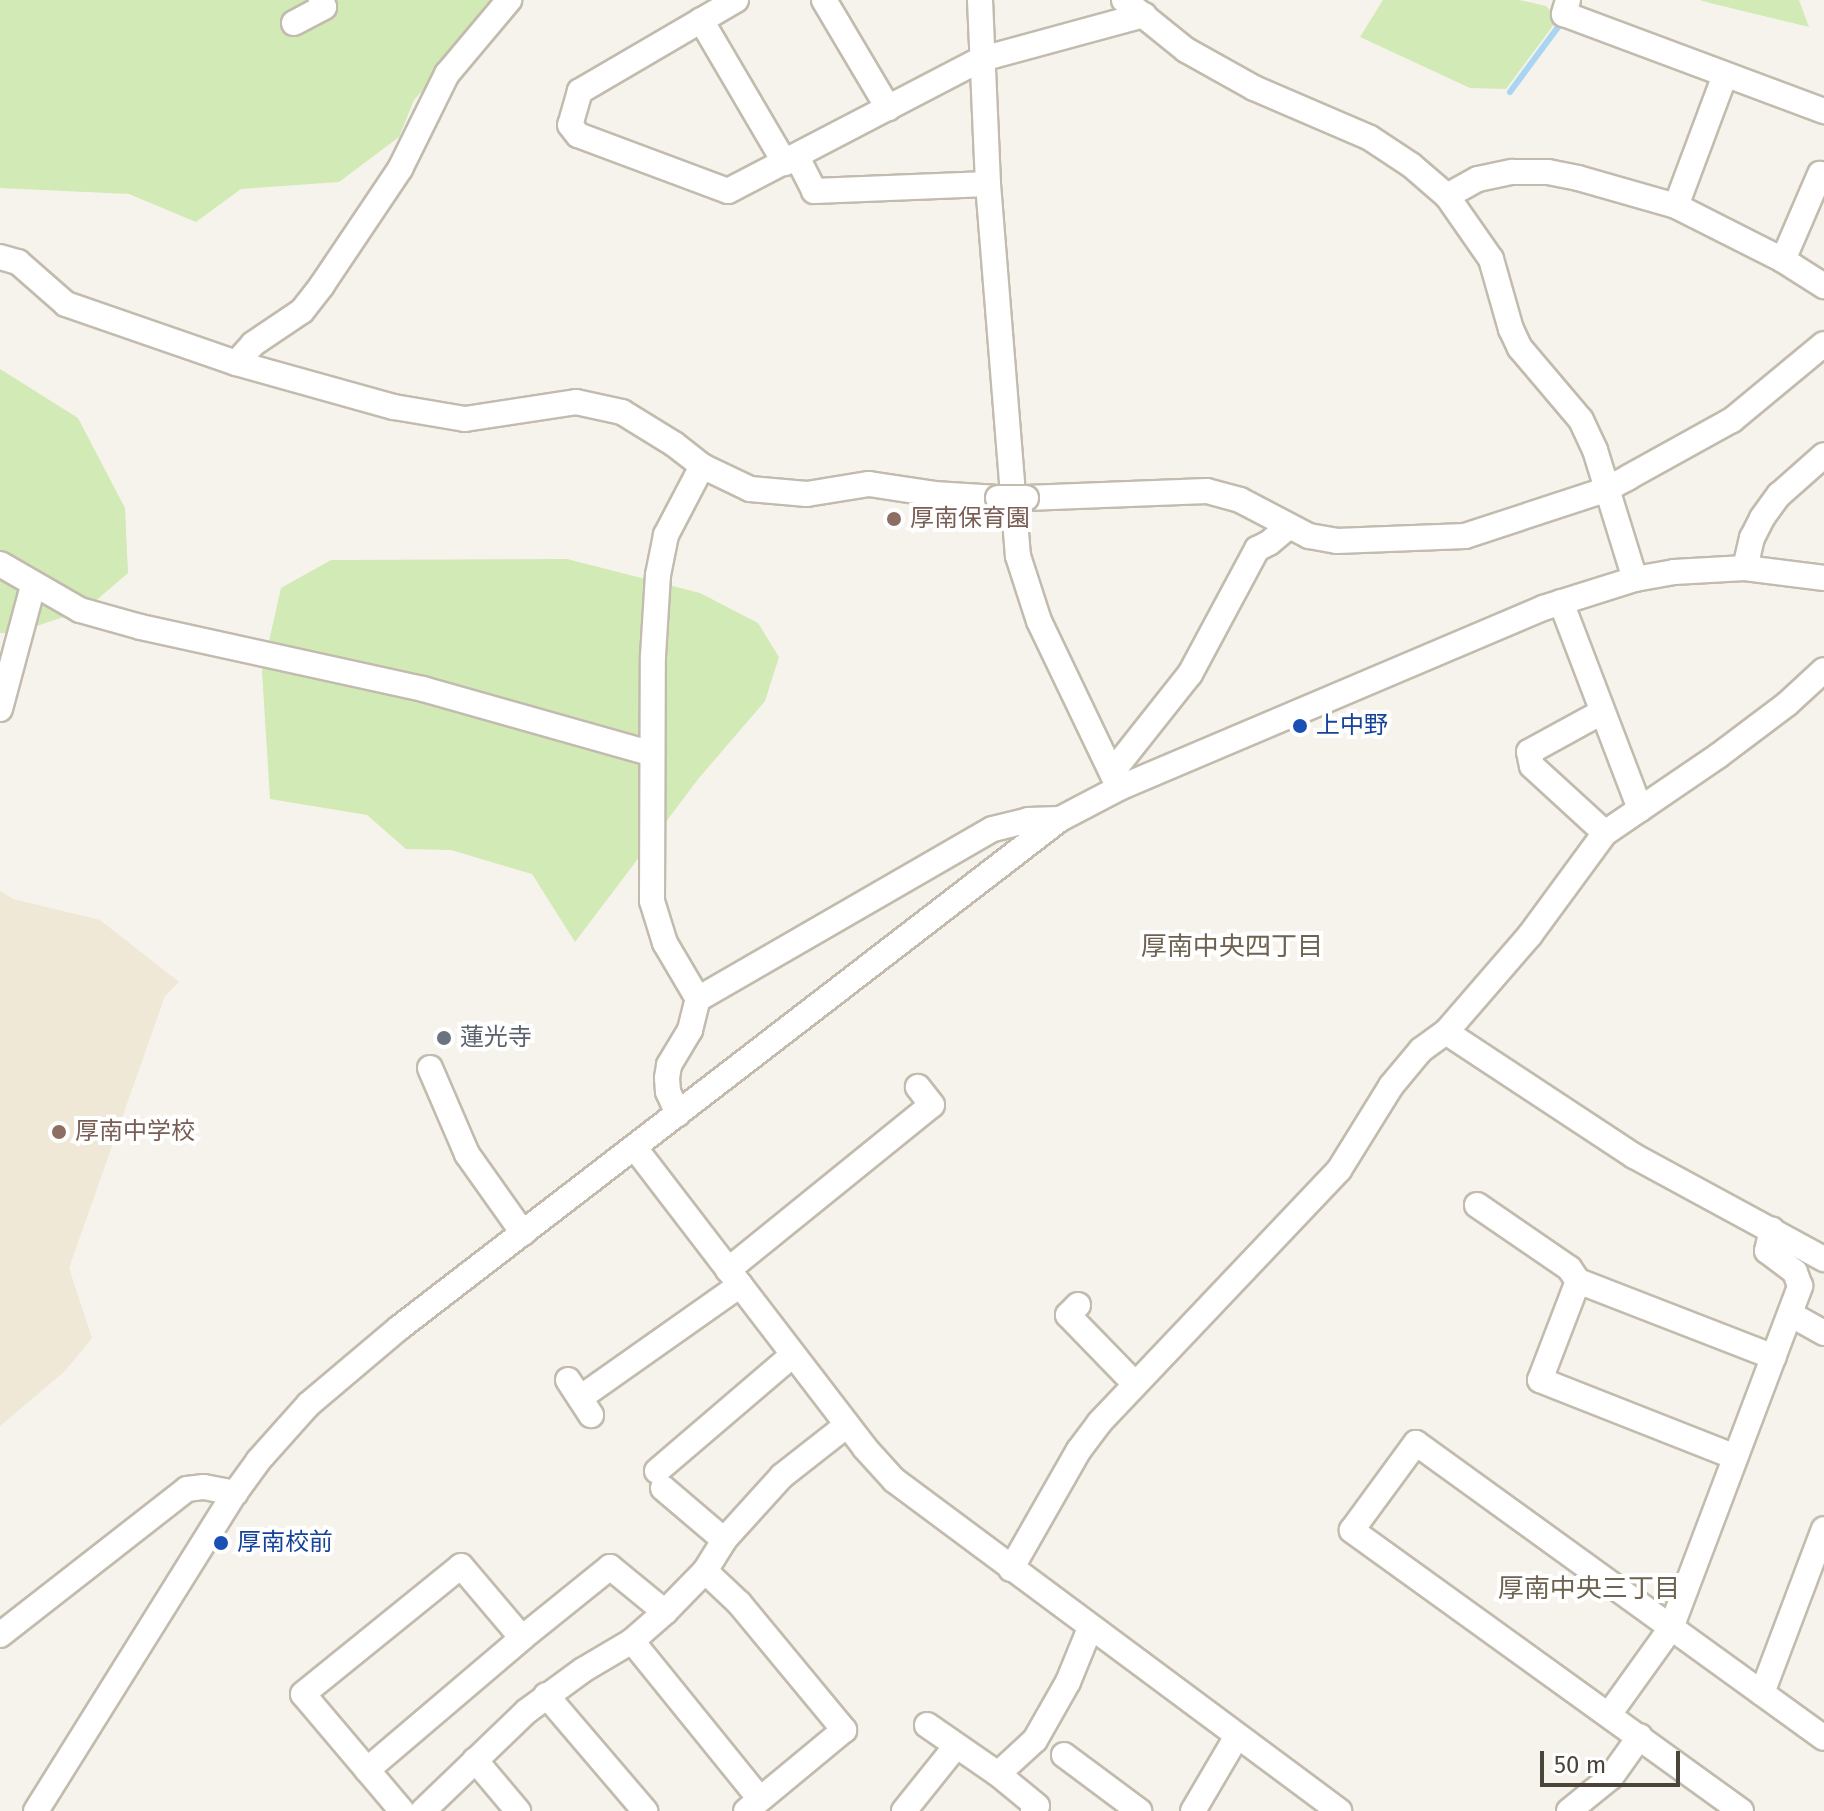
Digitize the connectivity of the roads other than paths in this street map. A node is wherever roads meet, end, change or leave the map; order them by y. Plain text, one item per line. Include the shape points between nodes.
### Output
1 (321, 0) edge
2 (509, 0) edge
3 (736, 0) edge
4 (824, 0) edge
5 (980, 0) edge
6 (1124, 0) edge
7 (1568, 0) edge
8 (1144, 15) junction
9 (701, 20) junction
10 (294, 23) dead end
11 (982, 59) junction
12 (1725, 75) junction
13 (888, 108) junction
14 (1824, 111) edge
15 (791, 160) junction
16 (1820, 174) dead end
17 (988, 184) junction
18 (1447, 196) junction
19 (1676, 206) junction
20 (0, 257) edge
21 (1783, 260) junction
22 (1824, 286) edge
23 (1824, 344) edge
24 (236, 363) junction
25 (1824, 455) edge
26 (702, 466) junction
27 (1605, 490) junction
28 (1289, 526) junction
29 (0, 564) edge
30 (1745, 568) junction
31 (1824, 578) edge
32 (1635, 579) junction
33 (33, 586) junction
34 (1561, 602) junction
35 (1824, 670) edge
36 (0, 709) edge
37 (1602, 712) junction
38 (652, 754) junction
39 (1116, 779) junction
40 (1640, 809) junction
41 (1060, 819) junction
42 (1605, 833) junction
43 (698, 999) junction
44 (1446, 1032) junction
45 (430, 1068) dead end
46 (918, 1087) dead end
47 (678, 1114) junction
48 (635, 1148) junction
49 (1477, 1205) dead end
50 (1772, 1230) junction
51 (523, 1233) junction
52 (1824, 1259) edge
53 (734, 1278) junction
54 (1578, 1281) junction
55 (1078, 1305) dead end
56 (1790, 1314) junction
57 (1824, 1333) edge
58 (793, 1355) junction
59 (1774, 1357) junction
60 (1135, 1384) junction
61 (580, 1398) dead end
62 (847, 1425) junction
63 (1735, 1457) junction
64 (235, 1493) junction
65 (1824, 1529) edge
66 (724, 1540) junction
67 (1011, 1569) junction
68 (705, 1571) junction
69 (665, 1612) junction
70 (1090, 1628) junction
71 (1671, 1628) junction
72 (0, 1635) edge
73 (522, 1638) junction
74 (632, 1641) junction
75 (1762, 1693) junction
76 (546, 1695) junction
77 (1610, 1713) junction
78 (927, 1725) dead end
79 (1237, 1736) junction
80 (1640, 1736) junction
81 (1824, 1738) edge
82 (956, 1746) junction
83 (1064, 1755) dead end
84 (475, 1760) junction
85 (367, 1770) junction
86 (998, 1774) junction
87 (753, 1805) edge
88 (36, 1811) edge
89 (402, 1811) edge
90 (423, 1811) edge
91 (518, 1811) edge
92 (645, 1811) edge
93 (904, 1811) edge
94 (1033, 1811) edge
95 (1139, 1811) edge
96 (1193, 1811) edge
97 (1339, 1811) edge
98 (1569, 1811) edge
99 (1741, 1811) edge

1 - 10 street via 324,7
2 - 24 street via 447,74 400,169 322,285 302,311 253,344
3 - 9 street
4 - 13 street
5 - 11 street
6 - 8 street
7 - 12 street via 1564,14
8 - 11 street
8 - 18 street via 1186,50 1254,88 1370,138
9 - 15 street
9 - 15 street via 580,91 570,125 578,135 728,191
11 - 13 street
11 - 17 street
12 - 14 street
12 - 19 street
13 - 15 street
15 - 17 street via 814,191
16 - 21 street
17 - 39 street via 1018,556 1039,621
18 - 19 street via 1478,179 1548,172
18 - 27 street via 1491,259 1520,348 1581,420
19 - 21 street
20 - 24 street via 18,262 66,304
21 - 22 street
23 - 27 street via 1732,420
24 - 26 street via 452,418 491,417 549,404 599,406 622,412
25 - 30 street via 1779,495 1762,518
26 - 28 street, bridge via 750,489 779,494 869,484 998,498 1207,491 1240,500
26 - 38 street via 666,535 658,575
27 - 28 street via 1465,536 1337,541
27 - 32 street
28 - 39 street via 1257,549 1190,674
29 - 33 street
30 - 31 street
30 - 32 street
32 - 34 street
33 - 36 street
33 - 38 street via 80,610 141,627 423,689
34 - 37 street
34 - 39 street
35 - 40 street via 1787,704
37 - 40 street
37 - 42 street via 1529,752 1532,766
38 - 43 street via 652,901 665,943
39 - 41 street
40 - 42 street
41 - 43 street via 993,829
41 - 47 street
42 - 44 street via 1530,935
43 - 47 street via 690,1030 669,1065 668,1092
44 - 50 street via 1634,1156
44 - 60 street via 1421,1050 1391,1086 1339,1170
45 - 51 street via 467,1154
46 - 53 street via 932,1105
47 - 48 street
48 - 51 street
48 - 53 street
49 - 54 street via 1569,1268
50 - 52 street
50 - 56 street via 1767,1251 1795,1272 1800,1286
51 - 64 street via 309,1404
53 - 58 street
53 - 61 street
54 - 59 street
54 - 63 street via 1540,1380
55 - 60 street via 1068,1315
56 - 57 street
56 - 59 street
58 - 62 street
58 - 66 street via 660,1479
59 - 63 street
60 - 67 street via 1079,1450
62 - 66 street via 782,1476
62 - 67 street via 894,1480
63 - 71 street
64 - 72 street via 187,1489
64 - 88 street
65 - 75 street
66 - 68 street
67 - 70 street
68 - 69 street
68 - 87 street via 739,1603 844,1730
69 - 73 street via 610,1567
69 - 74 street
70 - 79 street
70 - 86 street via 1068,1682 1035,1740
71 - 75 street
71 - 77 street
71 - 77 street via 1416,1443 1352,1530
73 - 85 street
73 - 85 street via 461,1566 303,1694
74 - 76 street
74 - 87 street
75 - 81 street
76 - 84 street
76 - 92 street
77 - 80 street
78 - 82 street
79 - 96 street
79 - 97 street
80 - 98 street via 1611,1777
80 - 99 street
82 - 86 street
82 - 93 street
83 - 95 street
84 - 90 street
84 - 91 street
85 - 89 street
86 - 94 street via 1037,1806

